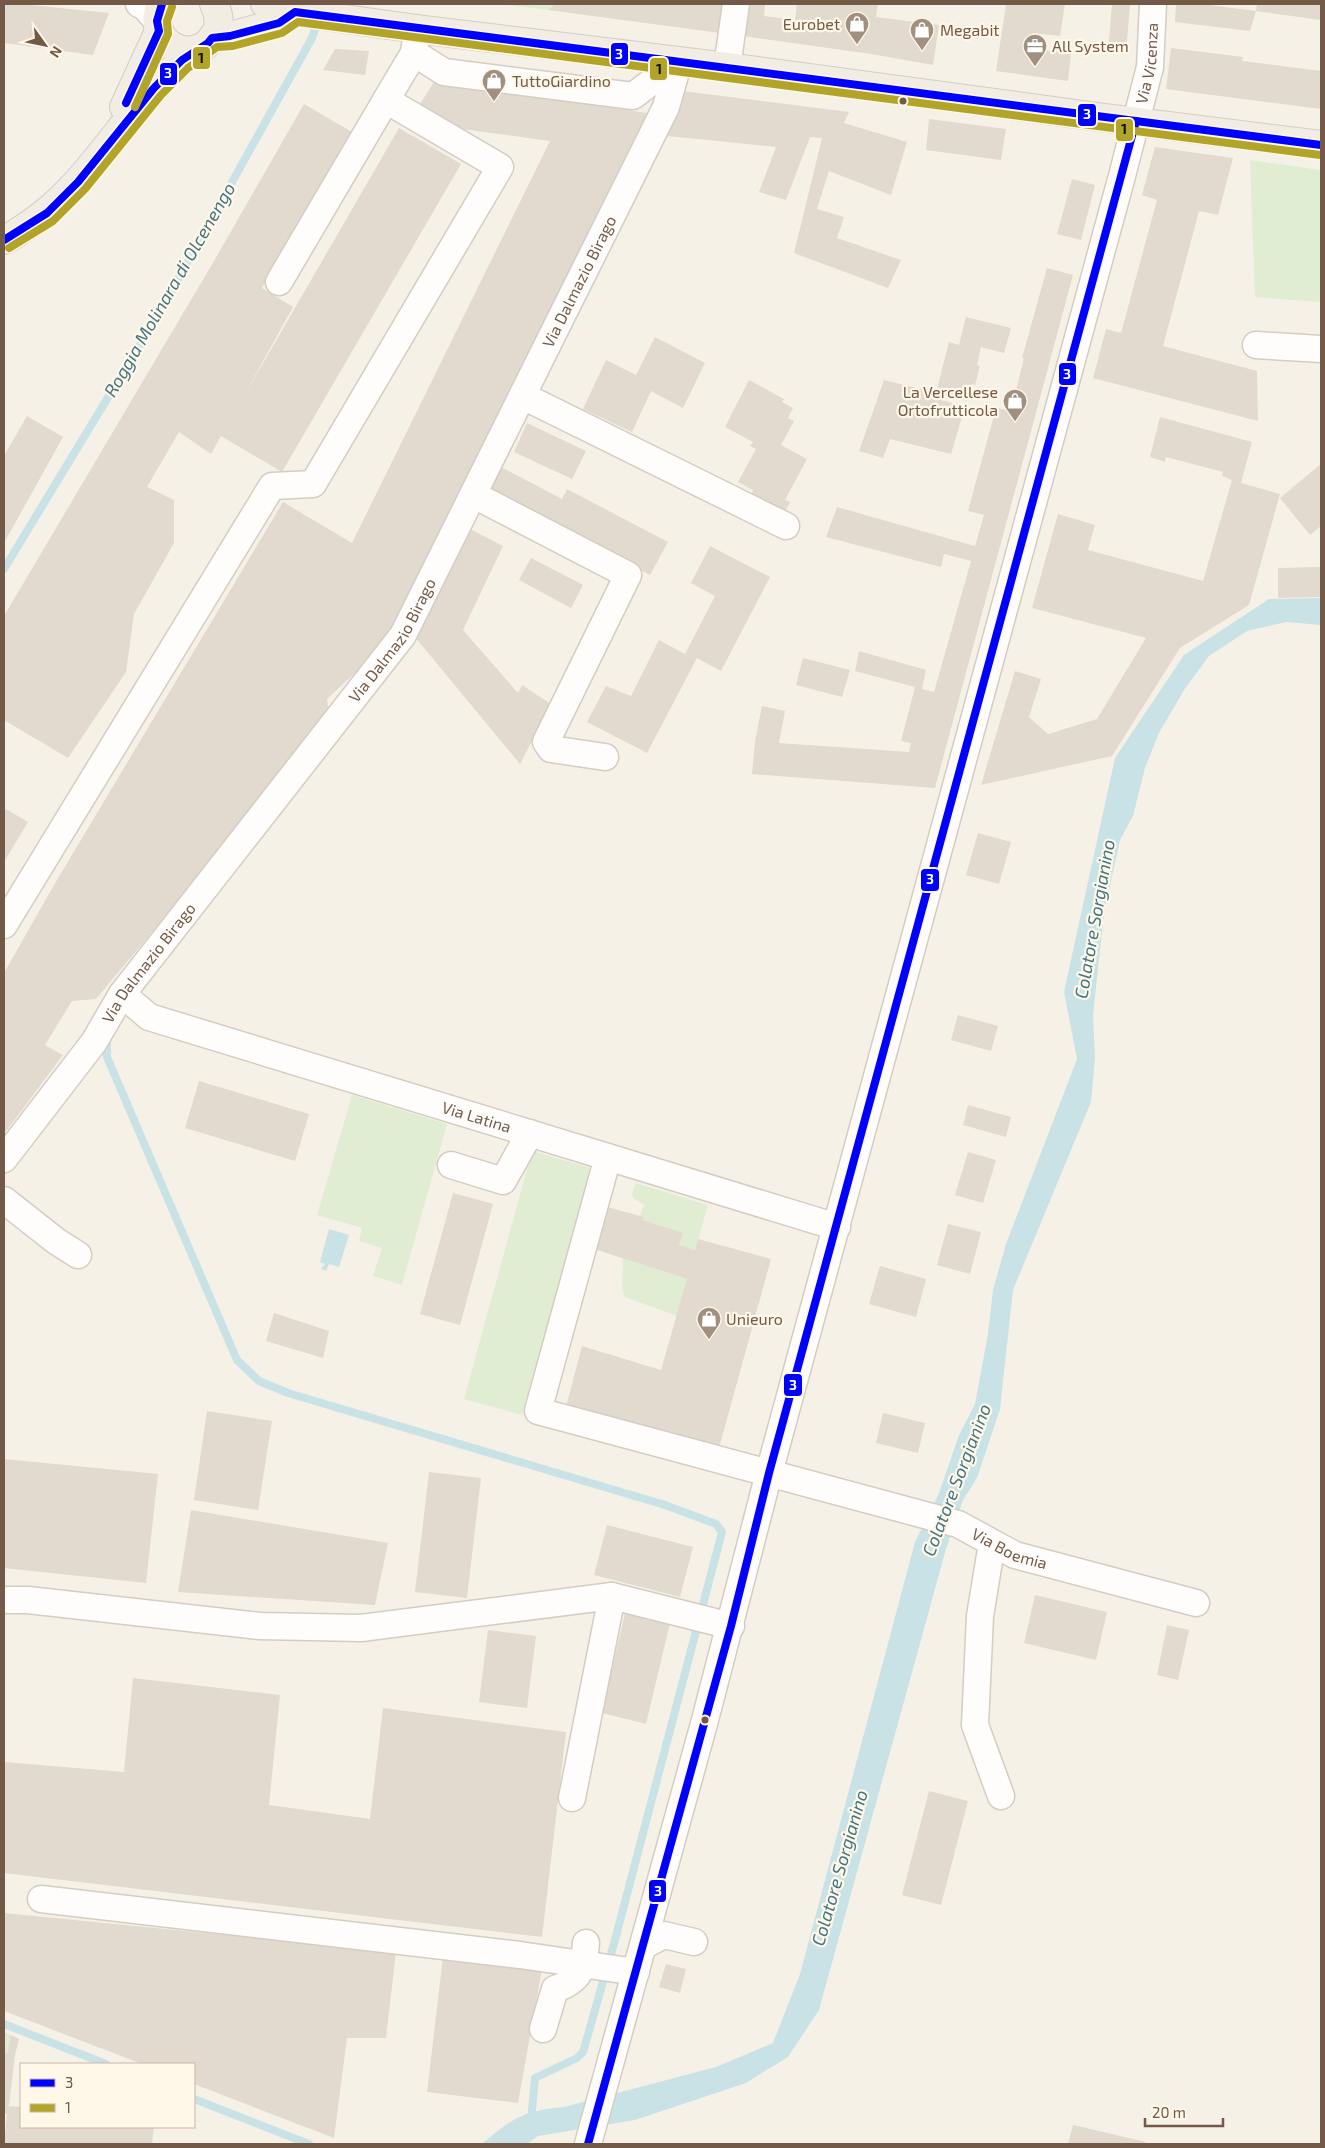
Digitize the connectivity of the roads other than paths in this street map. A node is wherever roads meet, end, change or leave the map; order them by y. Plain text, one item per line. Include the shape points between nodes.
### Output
1 (214, 4) edge
2 (265, 4) edge
3 (736, 4) edge
4 (1153, 4) edge
5 (303, 13) junction
6 (154, 15) edge
7 (415, 41) junction
8 (205, 44) junction
9 (679, 61) junction
10 (727, 67) junction
11 (386, 100) junction
12 (1136, 121) junction
13 (1321, 145) edge
14 (97, 158) junction
15 (4, 240) edge
16 (279, 282) dead end
17 (1256, 344) dead end
18 (1321, 349) edge
19 (523, 396) junction
20 (474, 494) junction
21 (786, 526) dead end
22 (605, 757) dead end
23 (4, 925) edge
24 (122, 994) junction
25 (530, 1133) junction
26 (608, 1157) junction
27 (4, 1159) edge
28 (451, 1165) dead end
29 (4, 1200) edge
30 (837, 1226) junction
31 (78, 1255) dead end
32 (769, 1473) junction
33 (992, 1543) junction
34 (612, 1596) junction
35 (4, 1600) edge
36 (1196, 1603) dead end
37 (710, 1621) junction
38 (1001, 1796) dead end
39 (572, 1798) dead end
40 (41, 1899) dead end
41 (643, 1946) junction
42 (692, 1947) dead end
43 (602, 1962) junction
44 (542, 2029) dead end
45 (588, 2141) edge

1 - 8 main road via 219,18 217,30
2 - 5 main road
3 - 10 street
4 - 12 street, Via Vicenza via 1152,53
5 - 7 main road via 344,19
5 - 8 main road
6 - 8 main road via 162,38 174,48 189,51
6 - 14 main road via 139,79
7 - 9 main road
7 - 9 street via 444,72 633,96
7 - 11 street
8 - 14 main road via 182,60 154,88
9 - 10 main road
9 - 19 street, Via Dalmazio Birago via 666,107
10 - 12 main road
11 - 16 street
11 - 23 street via 500,167 312,484 272,486
12 - 13 main road
12 - 30 street, Via Vicenza
14 - 15 main road via 47,213
17 - 18 street
19 - 20 street, Via Dalmazio Birago
19 - 21 street
20 - 22 street via 628,575 546,742 552,749
20 - 24 street, Via Dalmazio Birago via 403,635
24 - 25 street, Via Latina via 149,1017
24 - 27 street, Via Dalmazio Birago via 94,1042
25 - 26 street, Via Latina
25 - 28 street via 502,1181
26 - 30 street, Via Latina
26 - 32 street, Via Boemia via 538,1411
29 - 31 street
30 - 32 street, Via Vicenza via 819,1253
32 - 33 street, Via Boemia via 958,1524
32 - 37 street, Via Vicenza
33 - 36 street, Via Boemia via 1015,1555
33 - 38 street via 980,1616 975,1725
34 - 35 street via 362,1628 260,1626
34 - 37 street
34 - 39 street
37 - 41 street, Via Vicenza
40 - 43 street
41 - 42 street
41 - 43 street, Via Vicenza
43 - 44 street via 569,1984 555,1989
43 - 45 street, Via Vicenza via 608,2071

